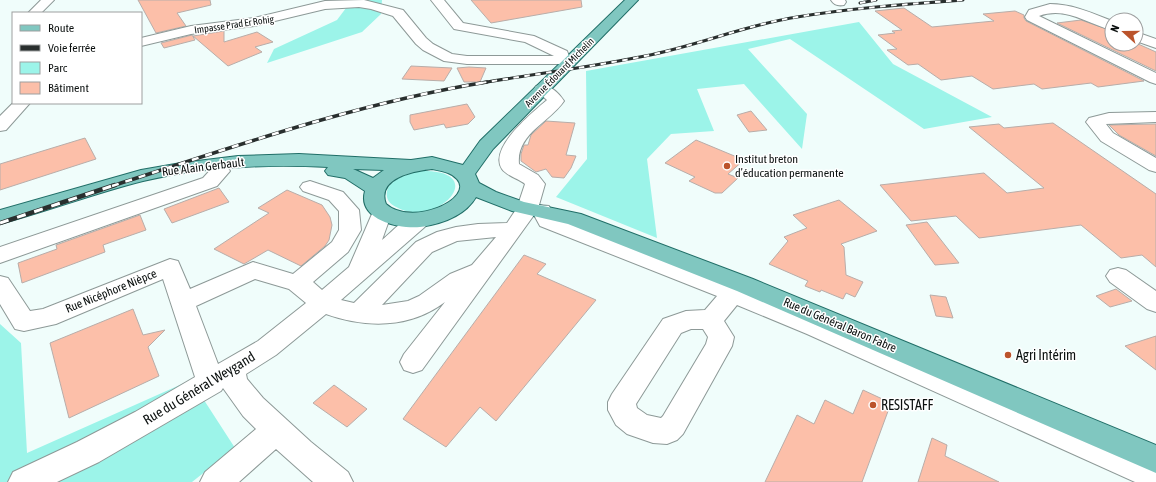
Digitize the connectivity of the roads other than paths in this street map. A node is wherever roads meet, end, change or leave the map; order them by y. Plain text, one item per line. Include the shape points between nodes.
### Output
1 (48, 0) edge
2 (437, 0) edge
3 (632, 0) edge
4 (35, 12) edge
5 (1104, 23) edge
6 (1144, 32) edge
7 (142, 42) edge
8 (1156, 44) edge
9 (565, 60) junction
10 (1156, 79) edge
11 (542, 89) junction
12 (21, 104) edge
13 (1156, 117) edge
14 (0, 126) edge
15 (486, 145) junction
16 (443, 164) junction
17 (411, 166) junction
18 (1156, 166) edge
19 (220, 171) junction
20 (468, 180) junction
21 (310, 187) dead end
22 (375, 189) junction
23 (457, 207) junction
24 (382, 212) junction
25 (525, 214) junction
26 (0, 217) edge
27 (420, 220) junction
28 (0, 228) edge
29 (0, 255) edge
30 (481, 270) junction
31 (358, 271) junction
32 (1118, 276) dead end
33 (297, 283) junction
34 (0, 284) edge
35 (733, 293) junction
36 (182, 302) junction
37 (323, 303) junction
38 (1156, 303) edge
39 (359, 314) junction
40 (711, 320) dead end
41 (413, 362) dead end
42 (221, 376) junction
43 (277, 430) junction
44 (1156, 459) edge
45 (1156, 476) edge
46 (24, 482) edge
47 (216, 482) edge
48 (337, 482) edge

1 - 4 street
2 - 9 street via 459,26 529,39 562,54
3 - 9 main road, Avenue Édouard Michelin
5 - 10 street via 1067,9 1051,8 1034,12 1032,17
6 - 8 street
7 - 9 street, Impasse Prad Er Rohig via 191,30 254,22 325,5 359,3 398,13 428,47 449,58
9 - 11 main road, Avenue Édouard Michelin
11 - 15 main road, Avenue Édouard Michelin
11 - 25 street via 556,101 520,135 512,146 509,163 510,167 535,184
12 - 14 street
13 - 18 street via 1110,118 1095,122 1107,137
15 - 16 main road, Avenue Édouard Michelin
15 - 20 main road, Avenue Édouard Michelin
16 - 17 main road
16 - 20 main road via 456,168
17 - 22 main road via 389,175
17 - 26 main road, Rue Alain Gerbault via 299,160 238,162 181,169 141,176
19 - 22 main road, Rue Alain Gerbault via 281,168 343,171 361,177
19 - 28 main road, Rue Alain Gerbault via 151,181
19 - 29 street via 210,182
20 - 23 main road via 469,193
20 - 25 main road, Rue du Général Baron Fabre via 489,196
21 - 33 street via 336,196 349,210 350,230 340,248
22 - 24 main road via 376,205
23 - 25 main road, Rue du Général Baron Fabre
23 - 27 main road via 434,218
24 - 27 main road via 399,219
24 - 31 street, Rue du Général Weygand
25 - 30 street
25 - 35 street
25 - 39 street via 436,240 424,247
25 - 44 main road, Rue du Général Baron Fabre via 574,219 746,286
27 - 31 street, Rue du Général Weygand
30 - 39 street via 464,276 427,303 414,309 376,315
30 - 41 street
31 - 37 street, Rue du Général Weygand
32 - 38 street
33 - 36 street via 253,270
33 - 37 street
34 - 36 street, Rue Nicéphore Nièpce via 24,322 47,317 170,267
35 - 40 street
35 - 45 street
36 - 42 street, Rue Nicéphore Nièpce
37 - 39 street
37 - 42 street, Rue du Général Weygand via 267,348
42 - 43 street, Rue Nicéphore Nièpce via 234,383 242,395
42 - 46 street, Rue du Général Weygand via 94,449
43 - 47 street
43 - 48 street, Rue Nicéphore Nièpce

